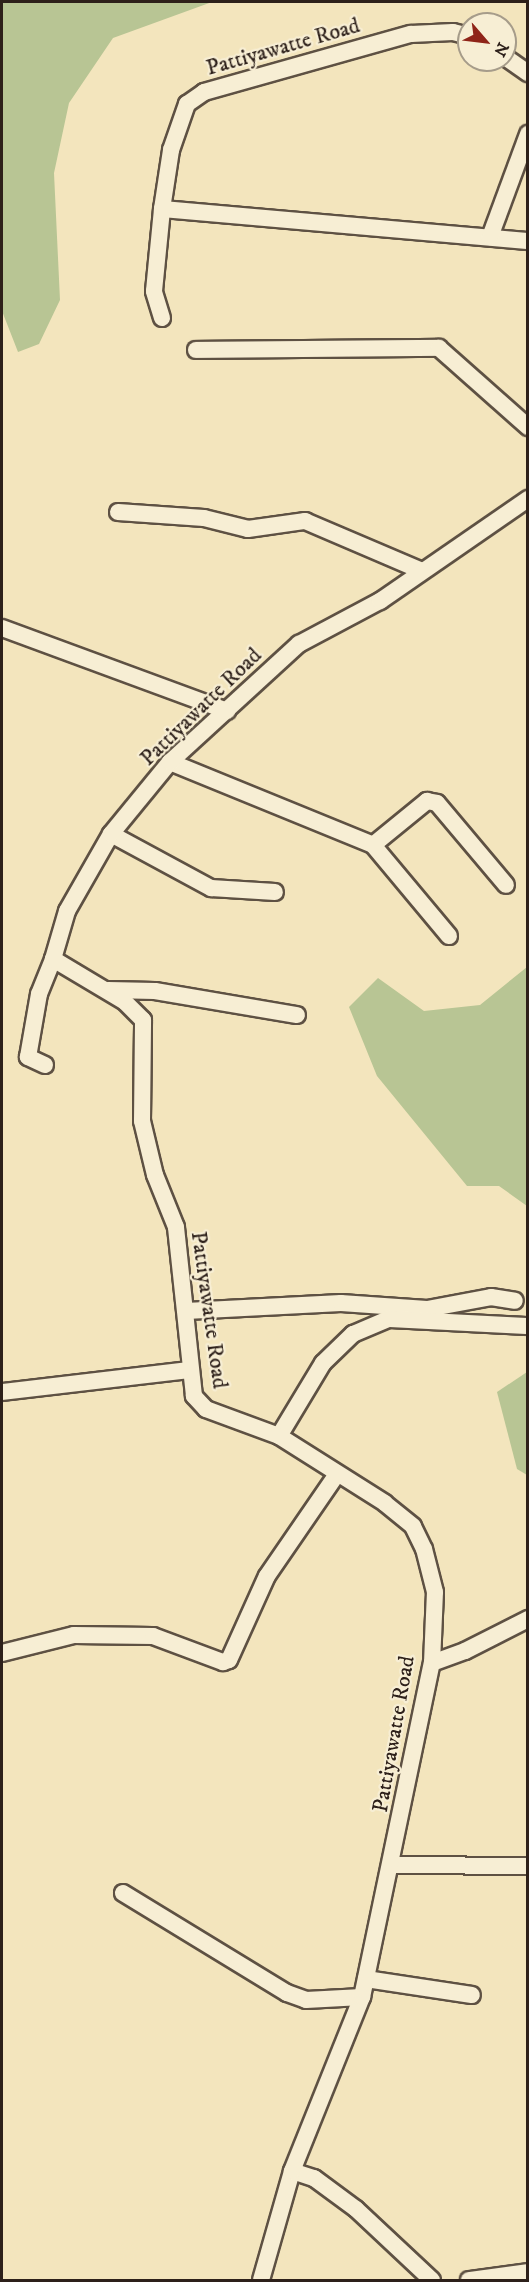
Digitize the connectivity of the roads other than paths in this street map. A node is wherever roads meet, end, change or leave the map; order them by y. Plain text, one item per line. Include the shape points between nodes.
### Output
1 (457, 33) edge
2 (528, 134) edge
3 (162, 209) junction
4 (490, 237) junction
5 (528, 241) edge
6 (162, 318) dead end
7 (196, 350) dead end
8 (528, 427) edge
9 (528, 499) edge
10 (118, 512) dead end
11 (422, 571) junction
12 (2, 628) edge
13 (227, 711) junction
14 (170, 762) junction
15 (111, 834) junction
16 (373, 845) junction
17 (506, 885) dead end
18 (275, 892) dead end
19 (449, 936) dead end
20 (53, 959) junction
21 (103, 990) junction
22 (297, 1015) dead end
23 (45, 1065) dead end
24 (515, 1301) dead end
25 (186, 1311) junction
26 (528, 1326) edge
27 (190, 1370) junction
28 (2, 1392) edge
29 (279, 1436) junction
30 (337, 1474) junction
31 (528, 1619) edge
32 (2, 1653) edge
33 (432, 1663) junction
34 (392, 1865) junction
35 (528, 1866) edge
36 (123, 1893) dead end
37 (366, 1979) junction
38 (472, 1995) dead end
39 (362, 1997) junction
40 (292, 2171) junction
41 (528, 2272) edge
42 (261, 2280) edge
43 (432, 2280) edge
44 (469, 2280) edge

1 - 3 street, Pattiyawatte Road via 411,34 204,92 187,104 180,122 171,150
2 - 4 street
3 - 4 street
3 - 6 street, Pattiyawatte Road via 154,291
4 - 5 street
7 - 8 street via 439,348
9 - 11 street, Pattiyawatte Road via 450,556
10 - 11 street via 204,518 248,529 305,521
11 - 13 street, Pattiyawatte Road via 380,601 299,644
12 - 13 street
13 - 14 street, Pattiyawatte Road
14 - 15 street, Pattiyawatte Road
14 - 16 street
15 - 18 street via 211,888
15 - 20 street, Pattiyawatte Road via 67,911
16 - 17 street via 427,801 437,803
16 - 19 street
20 - 21 street, Pattiyawatte Road
20 - 23 street via 39,994 28,1057
21 - 22 street via 155,991
21 - 25 street, Pattiyawatte Road via 125,1002 143,1020 142,1120 155,1175 176,1227
24 - 25 street via 491,1297 426,1309 341,1303
25 - 27 street, Pattiyawatte Road
26 - 29 street via 388,1319 353,1334 322,1362
27 - 28 street
27 - 29 street, Pattiyawatte Road via 194,1396 206,1409
29 - 30 street, Pattiyawatte Road
30 - 32 street via 267,1576 229,1660 223,1662 153,1636 74,1635
30 - 33 street, Pattiyawatte Road via 385,1503 412,1526 424,1549 435,1592
31 - 33 street via 465,1652
33 - 34 street, Pattiyawatte Road
34 - 35 street
34 - 37 street, Pattiyawatte Road
36 - 39 street via 286,1993 306,2000
37 - 38 street
37 - 39 street, Pattiyawatte Road
39 - 40 street, Pattiyawatte Road
40 - 42 street, Pattiyawatte Road
40 - 43 street via 314,2178 356,2209
41 - 44 street

